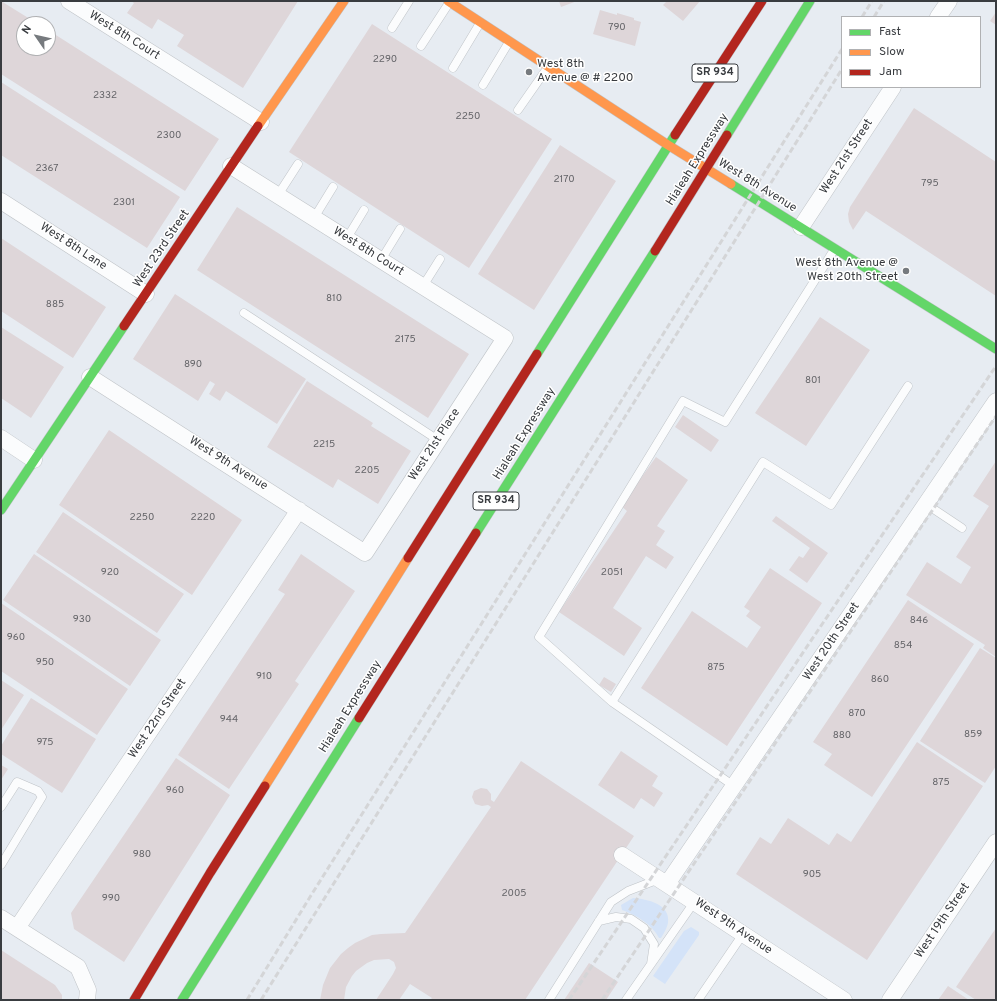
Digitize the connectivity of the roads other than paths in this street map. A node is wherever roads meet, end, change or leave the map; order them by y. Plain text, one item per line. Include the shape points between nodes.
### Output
1 (68, 1) edge
2 (344, 1) edge
3 (409, 1) edge
4 (762, 1) edge
5 (810, 1) edge
6 (949, 1) edge
7 (449, 2) edge
8 (939, 16) edge
9 (481, 23) junction
10 (392, 28) dead end
11 (510, 41) junction
12 (421, 46) dead end
13 (548, 66) junction
14 (453, 68) dead end
15 (483, 85) dead end
16 (892, 88) edge
17 (518, 110) dead end
18 (261, 122) junction
19 (668, 145) junction
20 (298, 164) dead end
21 (231, 166) junction
22 (708, 169) junction
23 (333, 188) dead end
24 (278, 195) junction
25 (1, 201) edge
26 (364, 210) dead end
27 (314, 218) junction
28 (801, 227) junction
29 (400, 229) dead end
30 (347, 238) junction
31 (835, 249) junction
32 (440, 259) dead end
33 (381, 260) junction
34 (423, 286) junction
35 (146, 294) junction
36 (244, 313) dead end
37 (505, 338) joint
38 (996, 349) edge
39 (90, 377) junction
40 (908, 386) dead end
41 (996, 401) edge
42 (1, 438) edge
43 (438, 440) junction
44 (34, 460) junction
45 (926, 504) junction
46 (1, 510) edge
47 (299, 510) junction
48 (962, 528) dead end
49 (365, 552) joint
50 (612, 702) junction
51 (734, 786) junction
52 (1, 807) edge
53 (996, 842) edge
54 (622, 855) dead end
55 (1, 865) edge
56 (663, 882) junction
57 (695, 901) junction
58 (1, 918) edge
59 (599, 921) junction
60 (17, 928) junction
61 (743, 934) junction
62 (651, 966) junction
63 (87, 995) edge
64 (134, 1000) edge
65 (182, 1000) edge
66 (549, 1000) edge
67 (626, 1000) edge
68 (698, 1000) edge
69 (844, 1000) edge
70 (890, 1000) edge

1 - 18 street, West 8th Court
2 - 18 main road, West 23rd Street
3 - 10 lane
4 - 19 main road, SR 934
5 - 22 main road, Hialeah Expressway / SR 934
6 - 8 street
7 - 9 main road, West 8th Avenue
7 - 12 lane
9 - 11 main road, West 8th Avenue
9 - 14 lane
11 - 13 main road, West 8th Avenue
11 - 15 lane
13 - 17 lane
13 - 19 main road, West 8th Avenue
16 - 28 street, West 21st Street
18 - 21 main road, West 23rd Street
19 - 22 main road, West 8th Avenue
19 - 64 main road, SR 934 via 218,859
20 - 24 lane
21 - 24 street, West 8th Court
21 - 35 main road, West 23rd Street
22 - 28 main road, West 8th Avenue
22 - 65 main road, Hialeah Expressway / SR 934
23 - 27 lane
24 - 27 street, West 8th Court
25 - 35 street, West 8th Lane
26 - 30 lane
27 - 30 street, West 8th Court
28 - 31 main road, West 8th Avenue
29 - 33 lane
30 - 33 street, West 8th Court
31 - 38 main road, West 8th Avenue
31 - 50 lane via 725,422 683,401 539,637
32 - 34 lane
33 - 34 street, West 8th Court
34 - 37 street, West 8th Court
35 - 39 main road, West 23rd Street
36 - 43 lane
37 - 43 street, West 21st Place
39 - 44 main road, West 23rd Street
39 - 47 street, West 9th Avenue
40 - 50 lane via 831,505 763,462
41 - 45 street, West 20th Street
42 - 44 street
43 - 49 street, West 21st Place
44 - 46 main road, West 23rd Street
45 - 48 lane
45 - 51 street, West 20th Street
47 - 49 street, West 9th Avenue
47 - 60 street, West 22nd Street
50 - 51 lane
51 - 56 street, West 20th Street
52 - 55 lane via 17,782 38,791 42,797
53 - 70 street, West 19th Street
54 - 56 street, West 9th Avenue
56 - 57 street, West 9th Avenue
56 - 59 lane via 628,891 611,902
57 - 61 street, West 9th Avenue
57 - 62 lane
58 - 60 street
59 - 62 lane via 616,917 631,918 644,928 654,944
59 - 66 lane
60 - 63 street via 78,967
61 - 68 lane
61 - 69 street, West 9th Avenue
62 - 67 lane

